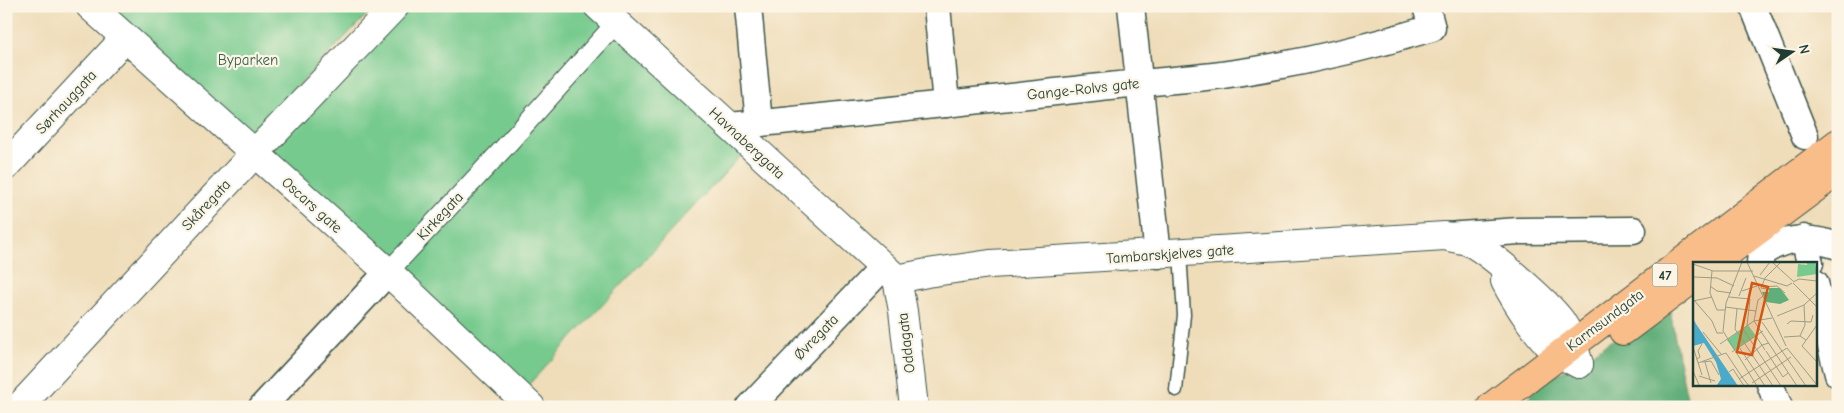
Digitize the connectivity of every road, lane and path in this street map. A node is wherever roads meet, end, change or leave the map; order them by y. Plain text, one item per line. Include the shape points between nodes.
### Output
1 (90, 6) edge
2 (395, 6) edge
3 (748, 6) edge
4 (937, 6) edge
5 (1131, 6) edge
6 (1753, 6) edge
7 (607, 15) edge
8 (1429, 17) edge
9 (125, 38) junction
10 (1138, 82) junction
11 (946, 104) junction
12 (759, 123) junction
13 (730, 126) junction
14 (1805, 136) dead end
15 (1838, 143) edge
16 (254, 154) junction
17 (6, 166) edge
18 (1838, 171) edge
19 (1632, 230) dead end
20 (1444, 236) junction
21 (1804, 238) junction
22 (1838, 246) edge
23 (1168, 254) junction
24 (1760, 258) edge
25 (1715, 262) edge
26 (1810, 262) edge
27 (388, 272) junction
28 (890, 273) junction
29 (1693, 279) edge
30 (1816, 287) edge
31 (1571, 354) junction
32 (1838, 374) edge
33 (1771, 386) edge
34 (1176, 390) dead end
35 (519, 403) edge
36 (20, 407) edge
37 (262, 407) edge
38 (750, 407) edge
39 (914, 407) edge
40 (1491, 407) edge
41 (1522, 407) edge
42 (1779, 407) edge

1 - 9 street, Oscars gate
2 - 16 street, Skåregata
3 - 12 street
4 - 11 street
5 - 10 street
6 - 14 street
7 - 13 street, Havnaberggata
7 - 27 street, Kirkegata via 503,149
8 - 10 street, Gange-Rolvs gate via 1374,46 1220,75
9 - 16 street, Oscars gate
9 - 17 street, Sørhauggata
10 - 11 street, Gange-Rolvs gate
10 - 23 street
11 - 12 street, Gange-Rolvs gate
12 - 13 street, Gange-Rolvs gate
13 - 28 street, Havnaberggata
15 - 31 main road, Karmsundgata / 47
16 - 27 street, Oscars gate
16 - 36 street, Skåregata
18 - 25 main road
19 - 20 street, Tambarskjelves gate via 1520,231
20 - 23 street, Tambarskjelves gate
20 - 31 street, Tambarskjelves gate via 1468,242 1482,250 1528,288 1561,321
21 - 22 street
21 - 24 street via 1774,245
21 - 26 street
23 - 28 street, Tambarskjelves gate via 990,264 927,273
23 - 34 lane via 1184,315
27 - 35 street, Oscars gate
27 - 37 street, Kirkegata
28 - 38 street, Øvregata
28 - 39 street, Oddagata via 903,311
29 - 31 main road, Karmsundgata / 47
30 - 32 street
31 - 40 main road, Karmsundgata / 47
31 - 41 main road, Karmsundgata / 47
33 - 42 street

